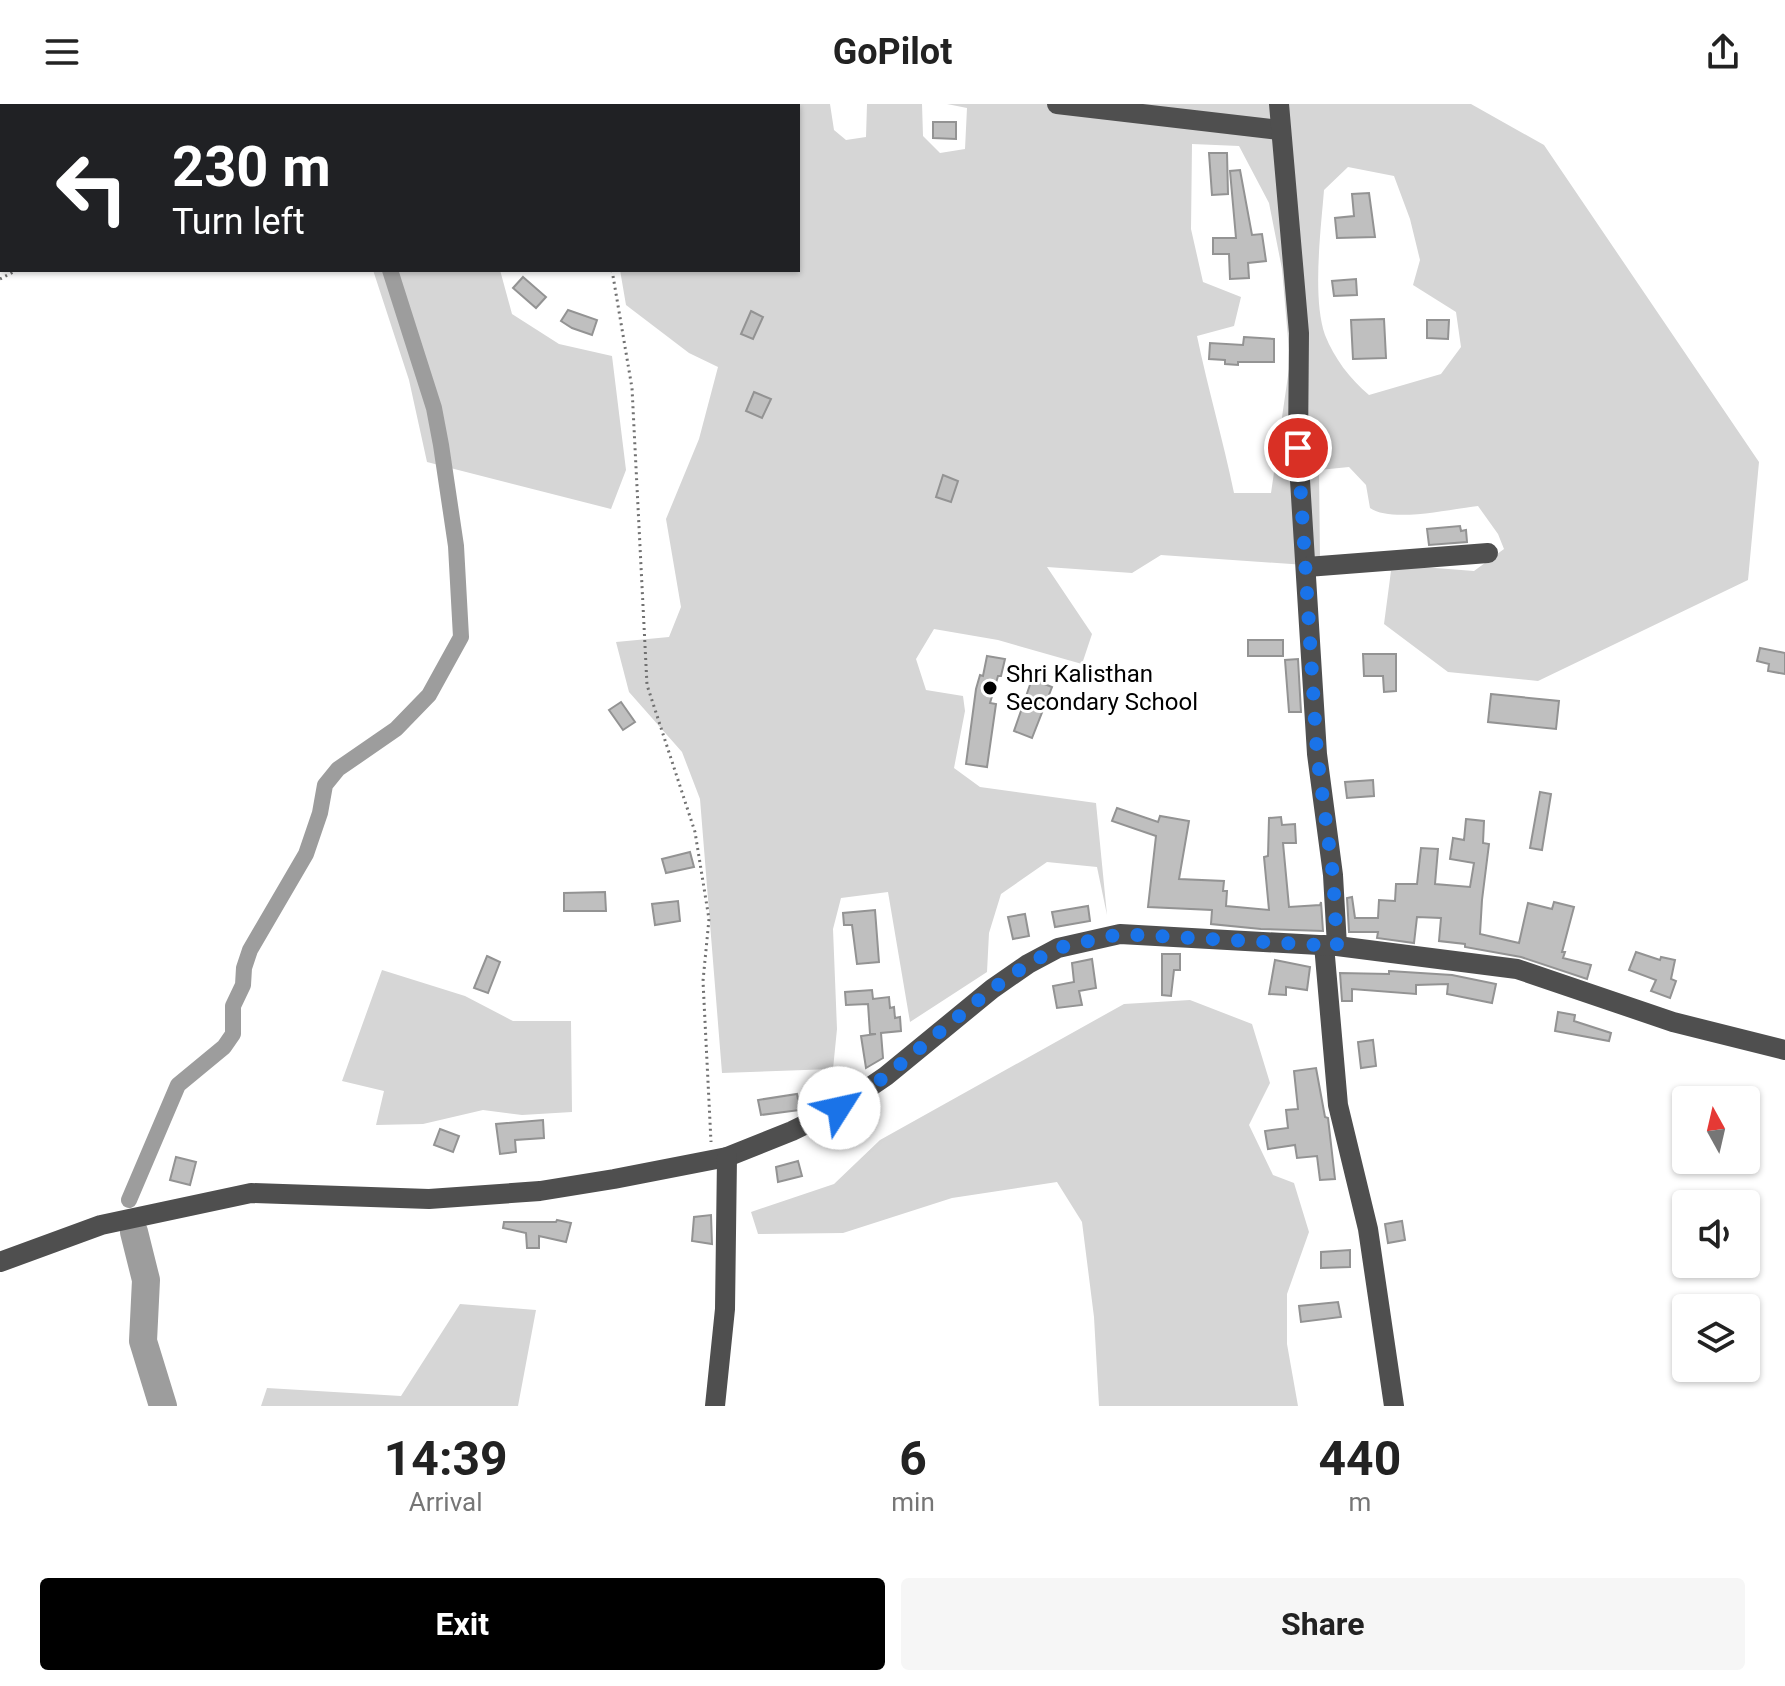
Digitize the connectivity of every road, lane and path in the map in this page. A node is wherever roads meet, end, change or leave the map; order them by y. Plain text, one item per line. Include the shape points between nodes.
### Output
1 (1057, 104) edge
2 (1279, 104) edge
3 (1279, 130) junction
4 (612, 272) edge
5 (1488, 553) dead end
6 (1307, 567) junction
7 (1330, 946) junction
8 (1785, 1050) edge
9 (719, 1157) junction
10 (0, 1262) edge
11 (715, 1406) edge
12 (1394, 1406) edge

1 - 3 street
2 - 3 street
3 - 6 street via 1299,333 1298,448
4 - 9 path via 632,388 647,685 695,832 709,919 703,981
5 - 6 street
6 - 7 street via 1317,754 1333,875
7 - 8 street via 1517,969 1673,1022
7 - 9 street via 1120,934 1058,948 992,989 839,1108
7 - 12 street via 1338,1105 1368,1229
9 - 10 street via 540,1191 429,1199 251,1193 101,1225
9 - 11 street via 725,1309

